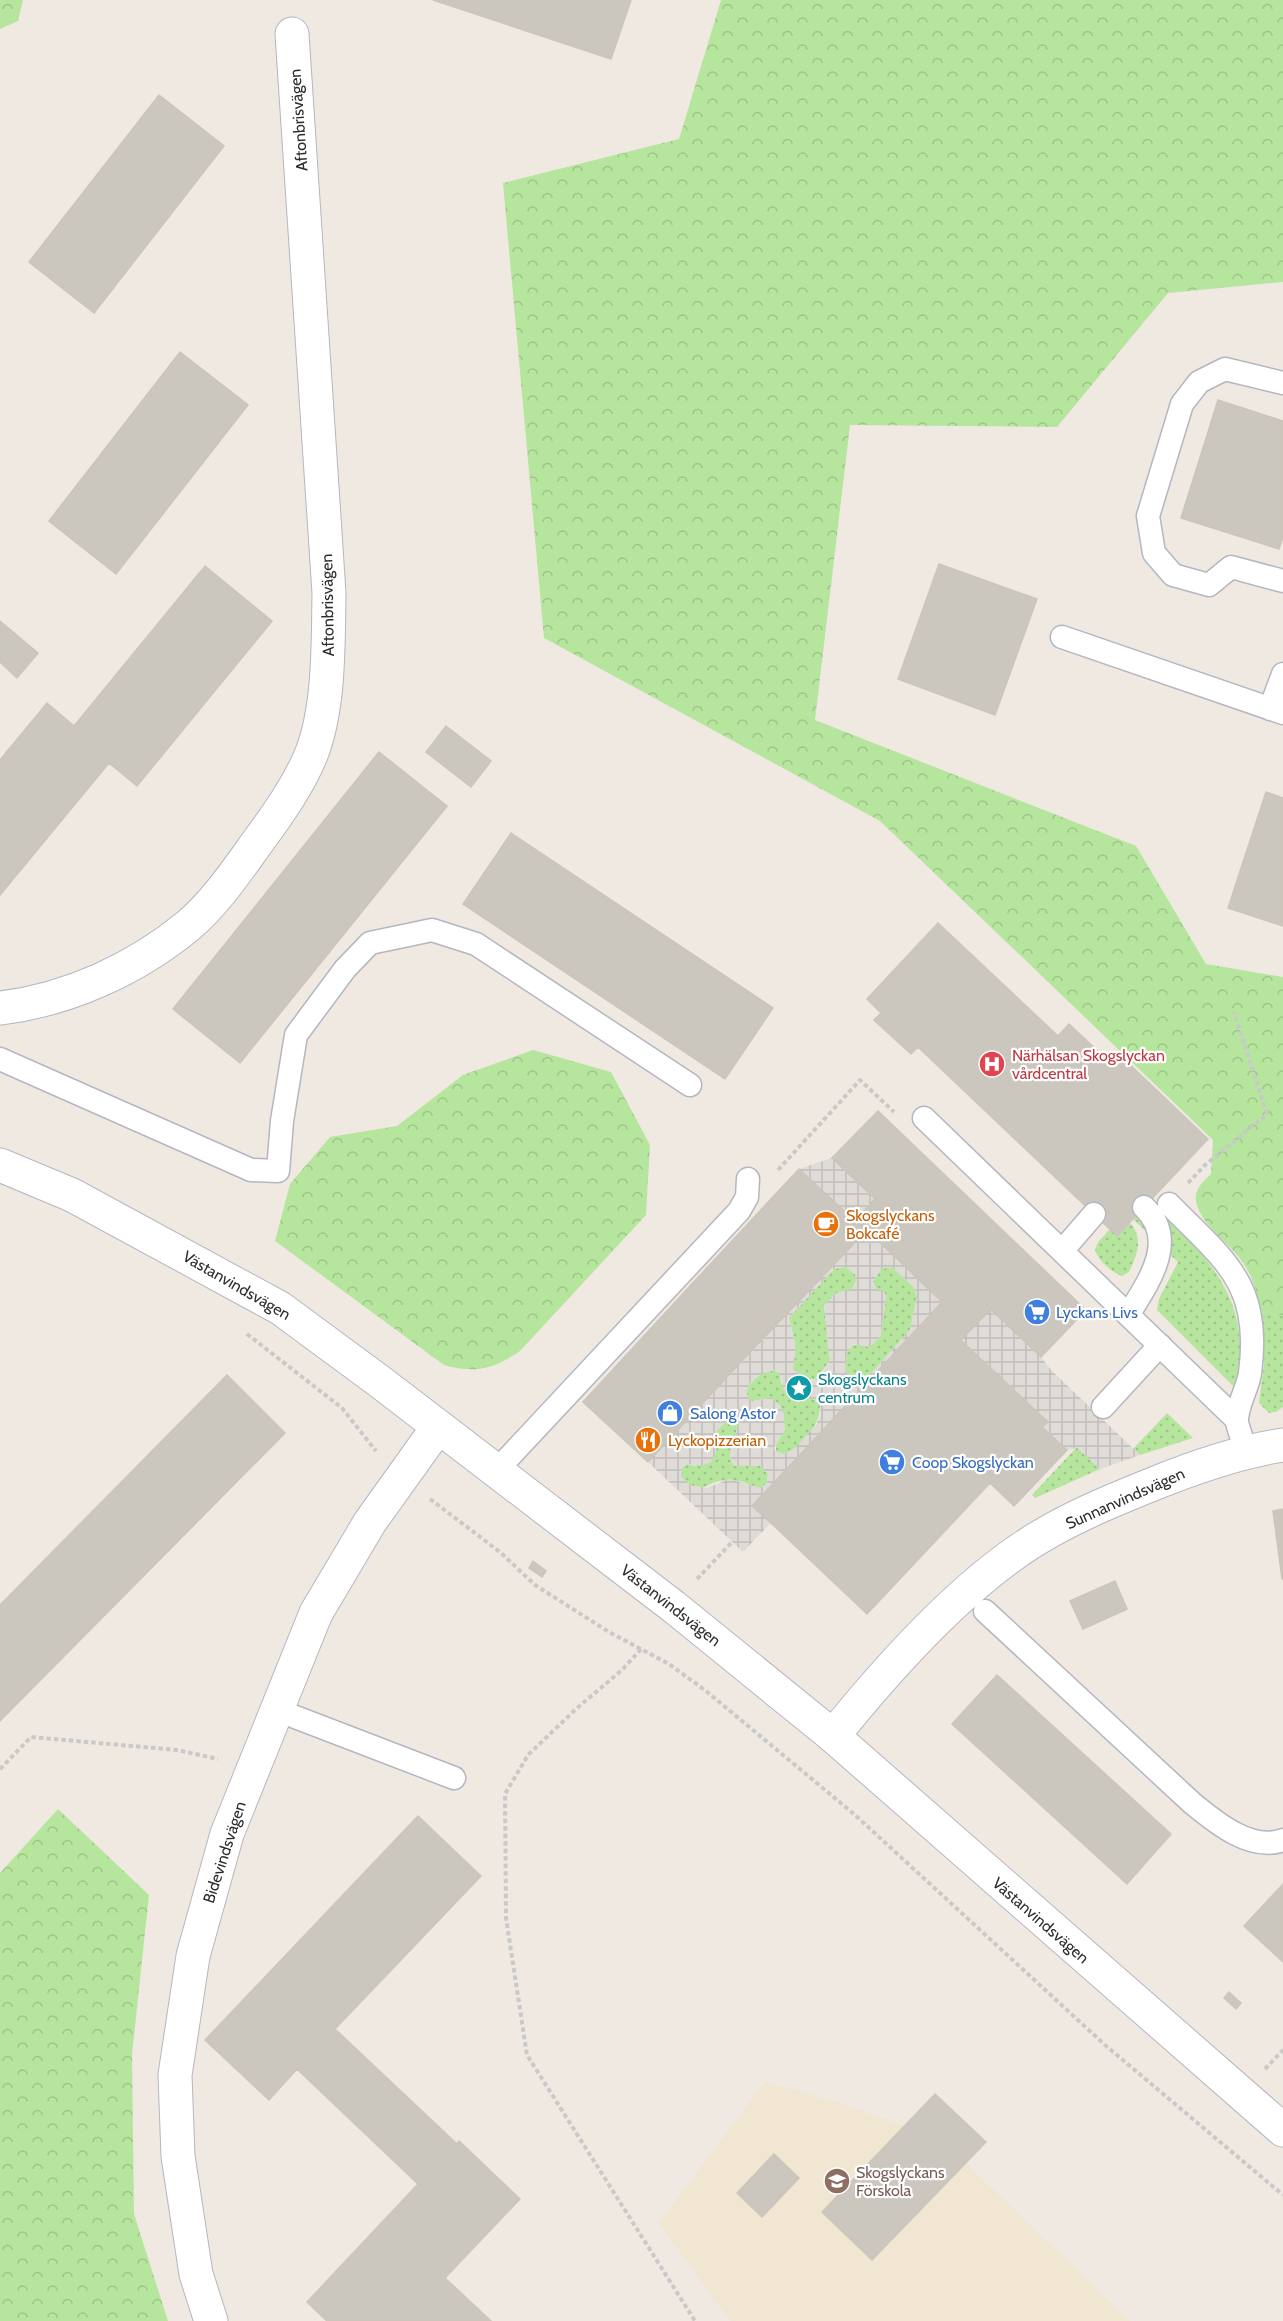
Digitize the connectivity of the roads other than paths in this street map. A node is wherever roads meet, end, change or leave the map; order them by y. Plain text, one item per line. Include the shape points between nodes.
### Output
1 (292, 34) dead end
2 (1283, 383) edge
3 (1283, 581) edge
4 (1062, 637) dead end
5 (1283, 674) edge
6 (1277, 711) edge
7 (0, 1008) edge
8 (0, 1059) edge
9 (690, 1084) dead end
10 (924, 1118) road end
11 (0, 1165) edge
12 (748, 1179) dead end
13 (1169, 1204) road end
14 (1144, 1207) dead end
15 (1094, 1214) dead end
16 (1062, 1251) junction
17 (1128, 1315) junction
18 (1160, 1346) junction
19 (1102, 1407) dead end
20 (1237, 1420) junction
21 (438, 1427) junction
22 (1283, 1445) edge
23 (1247, 1453) junction
24 (497, 1470) junction
25 (985, 1611) dead end
26 (277, 1710) junction
27 (832, 1736) junction
28 (454, 1778) dead end
29 (1283, 1840) edge
30 (1283, 2130) edge
31 (211, 2321) edge

1 - 7 street, Aftonbrisvägen via 329,592 327,683 311,754 283,807 233,876 190,924 138,961 85,987 37,1004
2 - 3 lane via 1225,369 1199,382 1182,404 1148,516 1154,553 1173,575 1209,585 1231,567
4 - 6 lane
5 - 6 lane
8 - 9 lane via 251,1170 278,1171 296,1035 345,969 370,943 432,930 476,944
10 - 16 lane
11 - 21 street, Västanvindsvägen via 72,1195 280,1308
12 - 24 lane via 747,1197 739,1211
13 - 20 lane via 1230,1266 1245,1292 1251,1361
14 - 17 lane via 1156,1222 1160,1251 1154,1272
15 - 16 lane
16 - 17 lane
17 - 18 lane
18 - 19 lane
18 - 20 lane
20 - 23 lane
21 - 24 street, Västanvindsvägen
21 - 26 street, Bidevindsvägen via 370,1522 316,1613
22 - 23 street, Sunnanvindsvägen
23 - 27 street, Sunnanvindsvägen via 1193,1468 1105,1504 1030,1543 953,1605
24 - 27 street, Västanvindsvägen via 691,1620
25 - 29 lane via 1221,1826 1251,1840
26 - 28 lane
26 - 31 street, Bidevindsvägen via 226,1834 193,1956 175,2075 178,2156 196,2274
27 - 30 street, Västanvindsvägen

